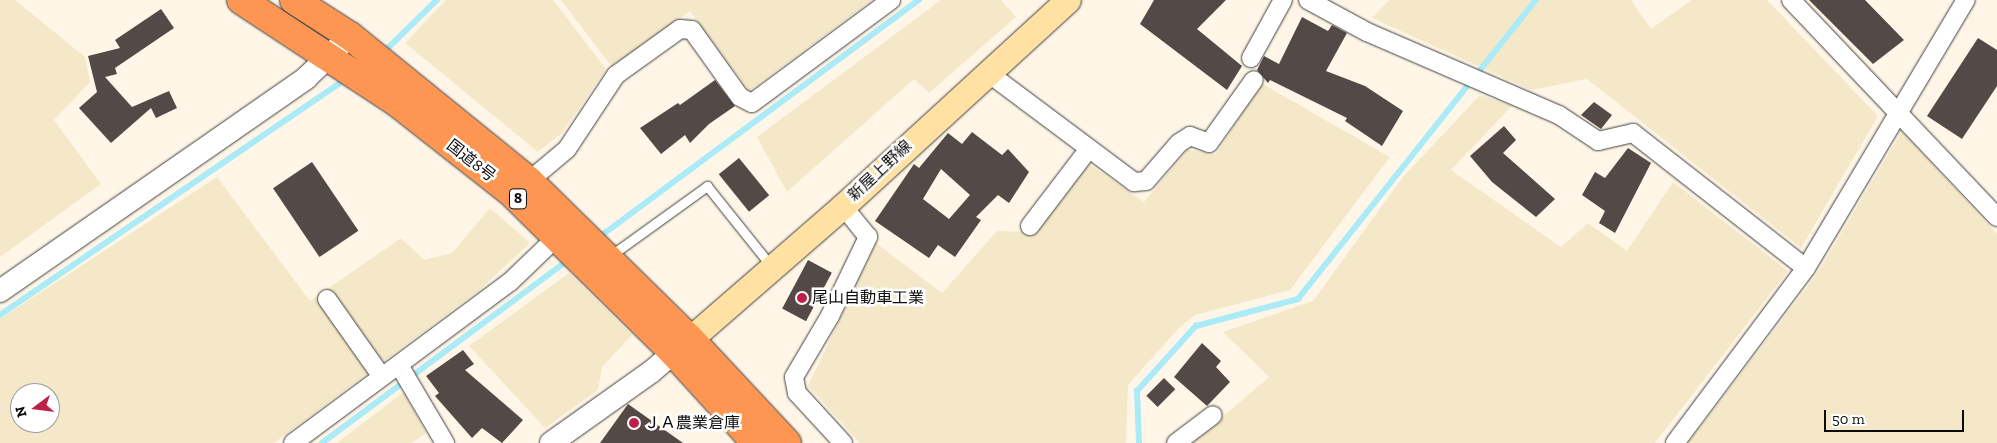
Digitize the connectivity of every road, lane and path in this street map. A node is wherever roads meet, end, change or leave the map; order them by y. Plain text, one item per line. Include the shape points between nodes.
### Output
1 (241, 0) edge
2 (294, 0) edge
3 (891, 0) edge
4 (1068, 0) edge
5 (1283, 0) edge
6 (1791, 0) edge
7 (1966, 0) edge
8 (1317, 2) edge
9 (350, 36) junction
10 (329, 56) junction
11 (1251, 58) dead end
12 (987, 72) junction
13 (1254, 80) dead end
14 (1899, 113) junction
15 (1088, 150) junction
16 (529, 180) junction
17 (843, 206) junction
18 (1997, 218) edge
19 (1030, 226) dead end
20 (564, 230) junction
21 (608, 257) junction
22 (773, 268) junction
23 (1806, 268) junction
24 (0, 291) edge
25 (327, 299) dead end
26 (682, 346) junction
27 (399, 364) junction
28 (382, 377) junction
29 (1213, 415) dead end
30 (293, 443) edge
31 (445, 443) edge
32 (550, 443) edge
33 (756, 443) edge
34 (787, 443) edge
35 (843, 443) edge
36 (1176, 443) edge
37 (1675, 443) edge

1 - 10 highway, 国道8号 / 8
2 - 9 highway, 国道8号 / 8
3 - 16 street via 752,103 740,97 692,30 680,28 616,75 567,149
4 - 12 main road, 新屋上野線
5 - 11 street
6 - 14 street
7 - 14 street
8 - 23 street via 1366,32 1559,115 1598,141 1633,133
9 - 10 street
9 - 16 highway, 国道8号 / 8
10 - 20 highway, 国道8号 / 8 via 395,101
10 - 24 street via 306,78
12 - 15 street
12 - 17 main road, 新屋上野線
13 - 15 street via 1209,143 1190,136 1179,143 1146,180 1134,182
14 - 18 street
14 - 23 street
15 - 19 street
16 - 20 highway, 国道8号 / 8
17 - 22 main road, 新屋上野線
17 - 35 street via 868,237 830,316 794,377 797,393
20 - 21 highway, 国道8号 / 8
20 - 26 highway, 国道8号 / 8
20 - 27 street via 510,282
21 - 22 lane via 707,186
21 - 26 highway, 国道8号 / 8
22 - 26 main road, 新屋上野線
23 - 37 street
25 - 28 street
26 - 32 street
26 - 33 highway, 国道8号 / 8
26 - 34 highway, 国道8号 / 8
27 - 28 street
27 - 31 street
28 - 30 street
29 - 36 street

